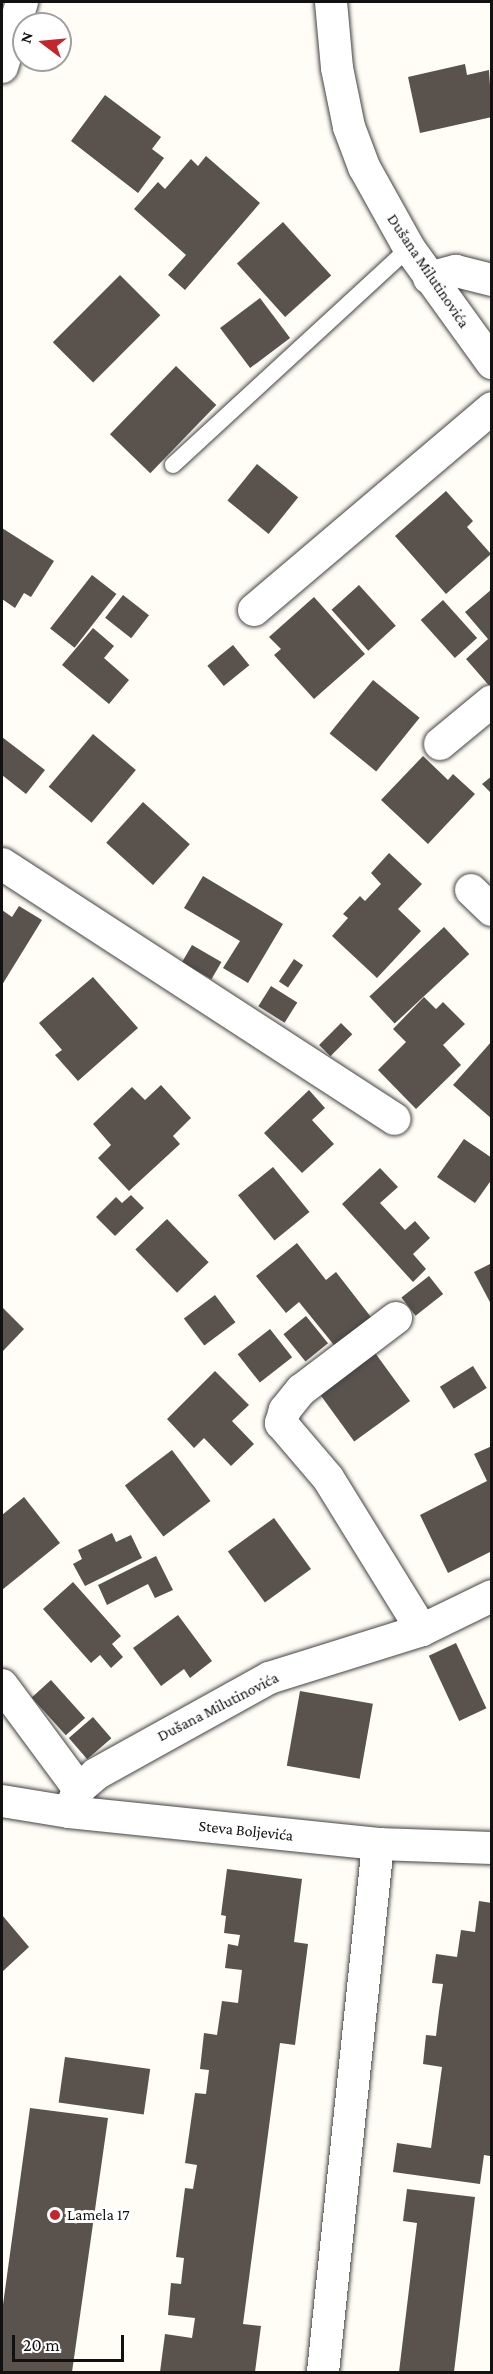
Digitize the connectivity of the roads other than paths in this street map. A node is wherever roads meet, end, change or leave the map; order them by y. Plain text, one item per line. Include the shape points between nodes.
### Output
1 (22, 2) edge
2 (331, 2) edge
3 (2, 67) edge
4 (409, 248) junction
5 (429, 278) junction
6 (492, 280) edge
7 (492, 363) edge
8 (492, 408) edge
9 (173, 465) dead end
10 (254, 610) dead end
11 (492, 701) edge
12 (440, 744) dead end
13 (2, 864) edge
14 (395, 1119) dead end
15 (396, 1318) dead end
16 (492, 1596) edge
17 (422, 1630) junction
18 (2, 1685) edge
19 (2, 1801) edge
20 (74, 1801) junction
21 (378, 1844) junction
22 (492, 1848) edge
23 (323, 2373) edge

1 - 3 street
2 - 4 street, Dušana Milutinovića via 337,68 350,127 381,202
4 - 5 street, Dušana Milutinovića
4 - 9 lane
5 - 6 street via 456,271
5 - 7 street, Dušana Milutinovića
8 - 10 street
11 - 12 street
13 - 14 street
15 - 17 street via 301,1390 285,1410 281,1423 328,1478
16 - 17 street, Dušana Milutinovića
17 - 20 street, Dušana Milutinovića via 269,1678 121,1758
18 - 20 street
19 - 20 street, Steva Boljevića
20 - 21 street, Steva Boljevića
21 - 22 street, Steva Boljevića
21 - 23 street

